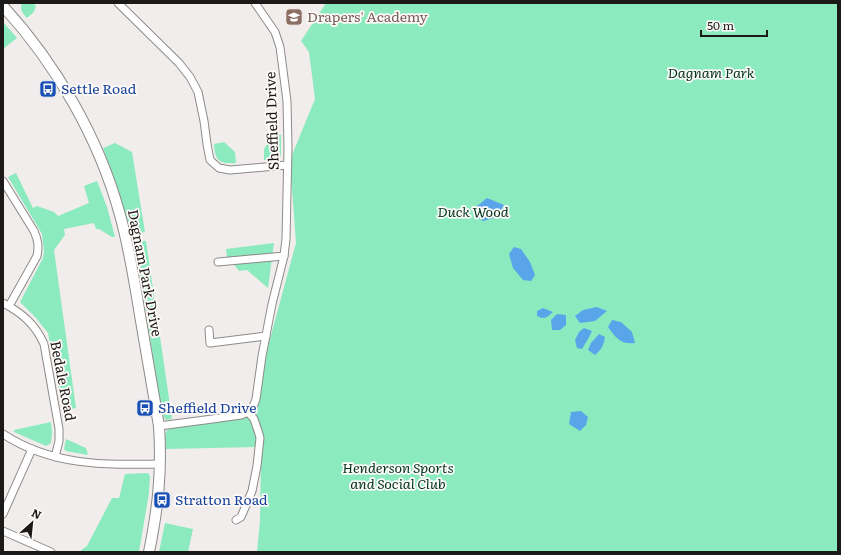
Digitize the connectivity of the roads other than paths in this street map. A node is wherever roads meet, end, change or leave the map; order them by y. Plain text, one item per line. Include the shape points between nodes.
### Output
1 (6, 3) edge
2 (118, 3) edge
3 (255, 3) edge
4 (3, 6) edge
5 (287, 164) junction
6 (3, 181) edge
7 (284, 256) junction
8 (218, 262) dead end
9 (6, 305) edge
10 (209, 330) dead end
11 (266, 336) junction
12 (248, 412) junction
13 (159, 426) junction
14 (3, 434) edge
15 (32, 450) junction
16 (55, 457) junction
17 (160, 464) junction
18 (3, 514) edge
19 (236, 520) dead end
20 (3, 531) edge
21 (51, 552) edge
22 (149, 552) edge

1 - 4 street
2 - 5 street via 179,62 190,77 198,92 210,160 218,168 230,170
3 - 5 street, Sheffield Drive via 275,32 280,47 287,101
4 - 13 street, Dagnam Park Drive via 28,35 62,85 97,151 108,180 120,213 130,254
5 - 7 street, Sheffield Drive
6 - 9 street via 34,231 39,249 38,256
7 - 8 street
7 - 11 street, Sheffield Drive
9 - 16 street, Bedale Road via 34,326 44,344 59,429
10 - 11 street via 210,342
11 - 12 street, Sheffield Drive via 256,399
12 - 13 street
12 - 19 street via 254,419 260,438 258,460 252,491 241,517
13 - 17 street, Dagnam Park Drive
14 - 15 street
15 - 16 street
15 - 18 street
16 - 17 street via 97,464
17 - 22 street, Dagnam Park Drive via 160,485
20 - 21 street

